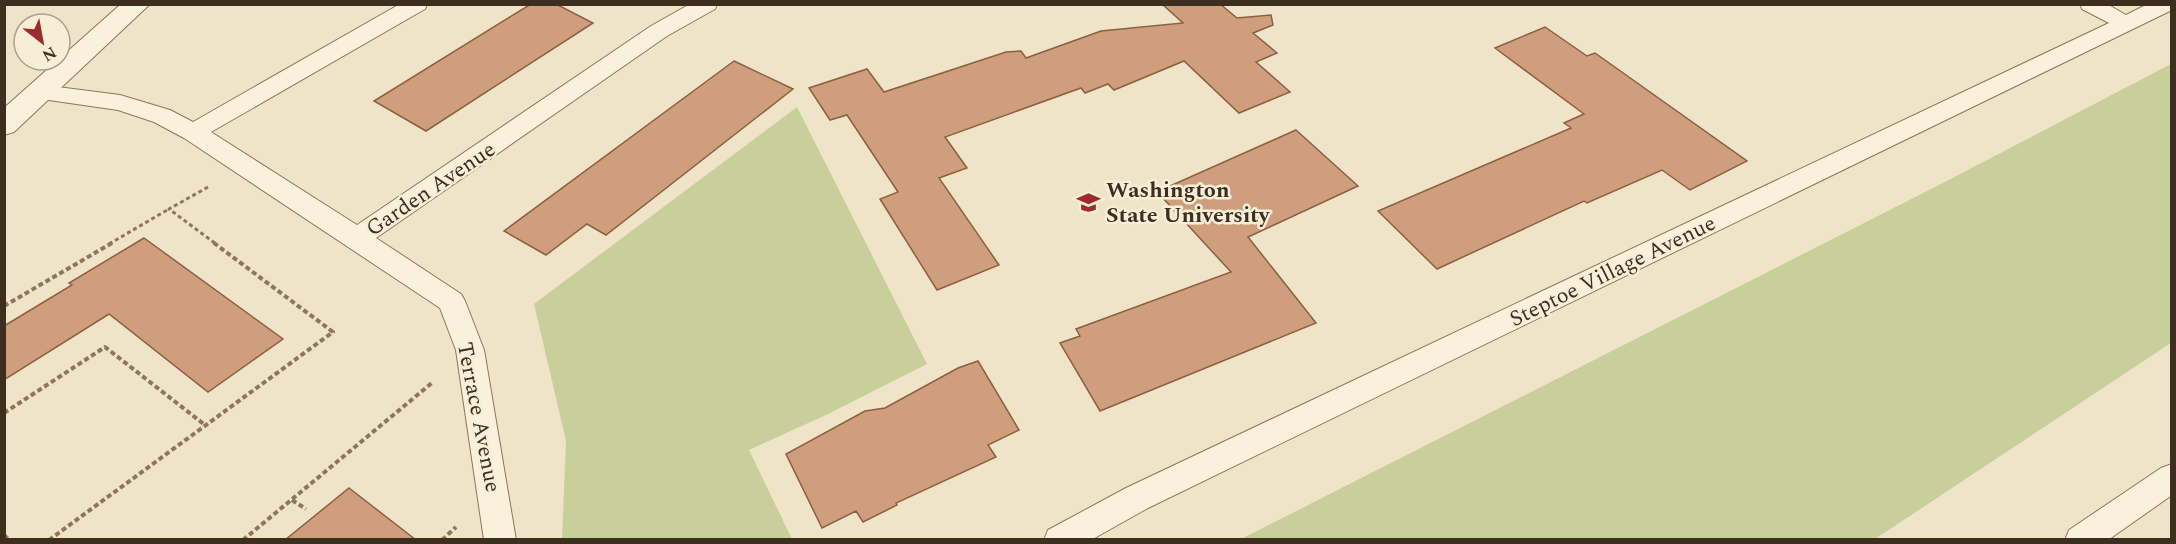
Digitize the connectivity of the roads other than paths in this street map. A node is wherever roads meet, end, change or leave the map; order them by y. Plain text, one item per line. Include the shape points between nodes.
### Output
1 (137, 4) edge
2 (417, 4) edge
3 (707, 4) edge
4 (2091, 4) edge
5 (2166, 4) edge
6 (2127, 24) junction
7 (42, 92) junction
8 (4, 125) edge
9 (194, 132) junction
10 (357, 238) junction
11 (2172, 477) edge
12 (500, 540) edge
13 (1060, 540) edge
14 (2081, 540) edge

1 - 7 street
2 - 9 lane
3 - 10 lane, Garden Avenue via 659,31
4 - 6 lane
5 - 6 lane, Steptoe Village Avenue
6 - 13 lane, Steptoe Village Avenue via 1137,498
7 - 8 street
7 - 9 lane, Garden Avenue via 120,103 162,116
9 - 10 lane, Garden Avenue
10 - 12 lane, Terrace Avenue via 451,301 470,350
11 - 14 lane

